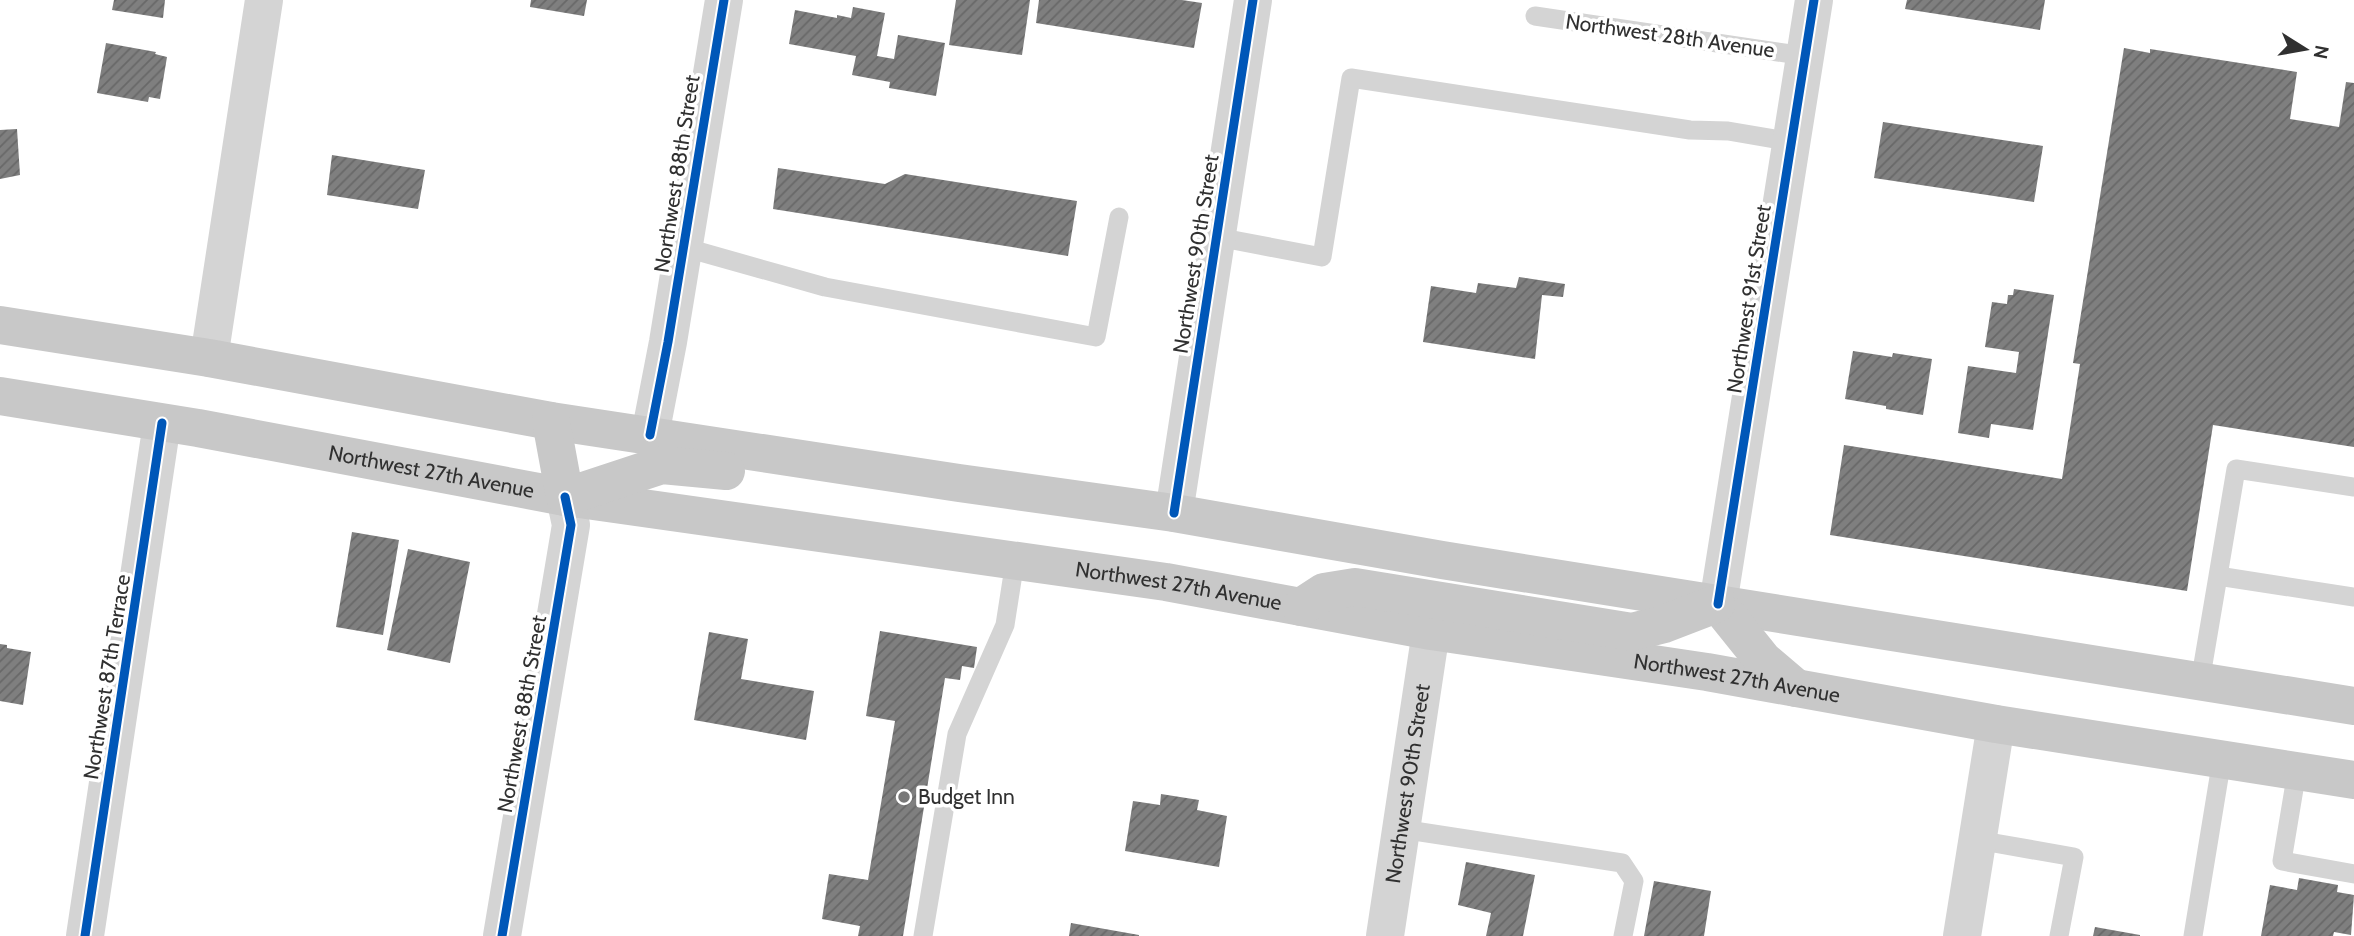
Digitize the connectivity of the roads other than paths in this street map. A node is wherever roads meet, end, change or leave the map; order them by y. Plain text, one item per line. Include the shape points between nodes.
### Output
1 (264, 0) edge
2 (724, 0) edge
3 (1253, 0) edge
4 (1814, 0) edge
5 (1535, 16) dead end
6 (1805, 56) junction
7 (1792, 142) junction
8 (1119, 217) dead end
9 (1217, 236) junction
10 (683, 247) junction
11 (0, 325) edge
12 (209, 358) junction
13 (0, 396) edge
14 (551, 421) junction
15 (162, 423) junction
16 (650, 435) junction
17 (959, 483) junction
18 (2354, 487) edge
19 (565, 497) junction
20 (1174, 513) junction
21 (1015, 561) junction
22 (2218, 576) junction
23 (2354, 597) edge
24 (1718, 604) junction
25 (1301, 607) junction
26 (1431, 631) junction
27 (2200, 682) junction
28 (1796, 688) junction
29 (2354, 706) edge
30 (1996, 724) junction
31 (2222, 759) junction
32 (2297, 771) junction
33 (2354, 780) edge
34 (1401, 829) junction
35 (1977, 840) junction
36 (2354, 874) edge
37 (85, 936) edge
38 (502, 936) edge
39 (923, 936) edge
40 (1385, 936) edge
41 (1623, 936) edge
42 (1962, 936) edge
43 (2059, 936) edge
44 (2193, 936) edge

1 - 12 street
2 - 10 street, Northwest 88th Street
3 - 9 street, Northwest 90th Street
4 - 6 street, Northwest 91st Street
5 - 6 lane, Northwest 28th Avenue
6 - 7 street, Northwest 91st Street
7 - 9 lane via 1351,78 1322,257
7 - 24 street, Northwest 91st Street
8 - 10 lane via 1096,337 825,287
9 - 20 street, Northwest 90th Street
10 - 16 street, Northwest 88th Street
11 - 12 main road
12 - 14 main road
13 - 15 main road, Northwest 27th Avenue
14 - 16 main road
14 - 19 main road
15 - 19 main road, Northwest 27th Avenue
15 - 37 street, Northwest 87th Terrace
16 - 17 main road
17 - 19 main road via 872,491 662,465
17 - 20 main road
18 - 22 lane via 2236,469
19 - 21 main road, Northwest 27th Avenue
19 - 38 street, Northwest 88th Street via 571,525
20 - 24 main road
21 - 25 main road, Northwest 27th Avenue
21 - 39 lane via 1005,625 957,734
22 - 23 lane
22 - 27 lane
24 - 25 main road via 1632,632 1355,587 1324,592
24 - 27 main road
24 - 28 main road via 1763,660
25 - 26 main road, Northwest 27th Avenue
26 - 28 main road, Northwest 27th Avenue
26 - 34 street, Northwest 90th Street
27 - 29 main road
28 - 30 main road, Northwest 27th Avenue
30 - 31 main road, Northwest 27th Avenue
30 - 35 street
31 - 32 main road, Northwest 27th Avenue
31 - 44 lane
32 - 33 main road, Northwest 27th Avenue
32 - 36 lane via 2282,861
34 - 40 street, Northwest 90th Street
34 - 41 lane via 1622,863 1634,881
35 - 42 street
35 - 43 lane via 2074,857

